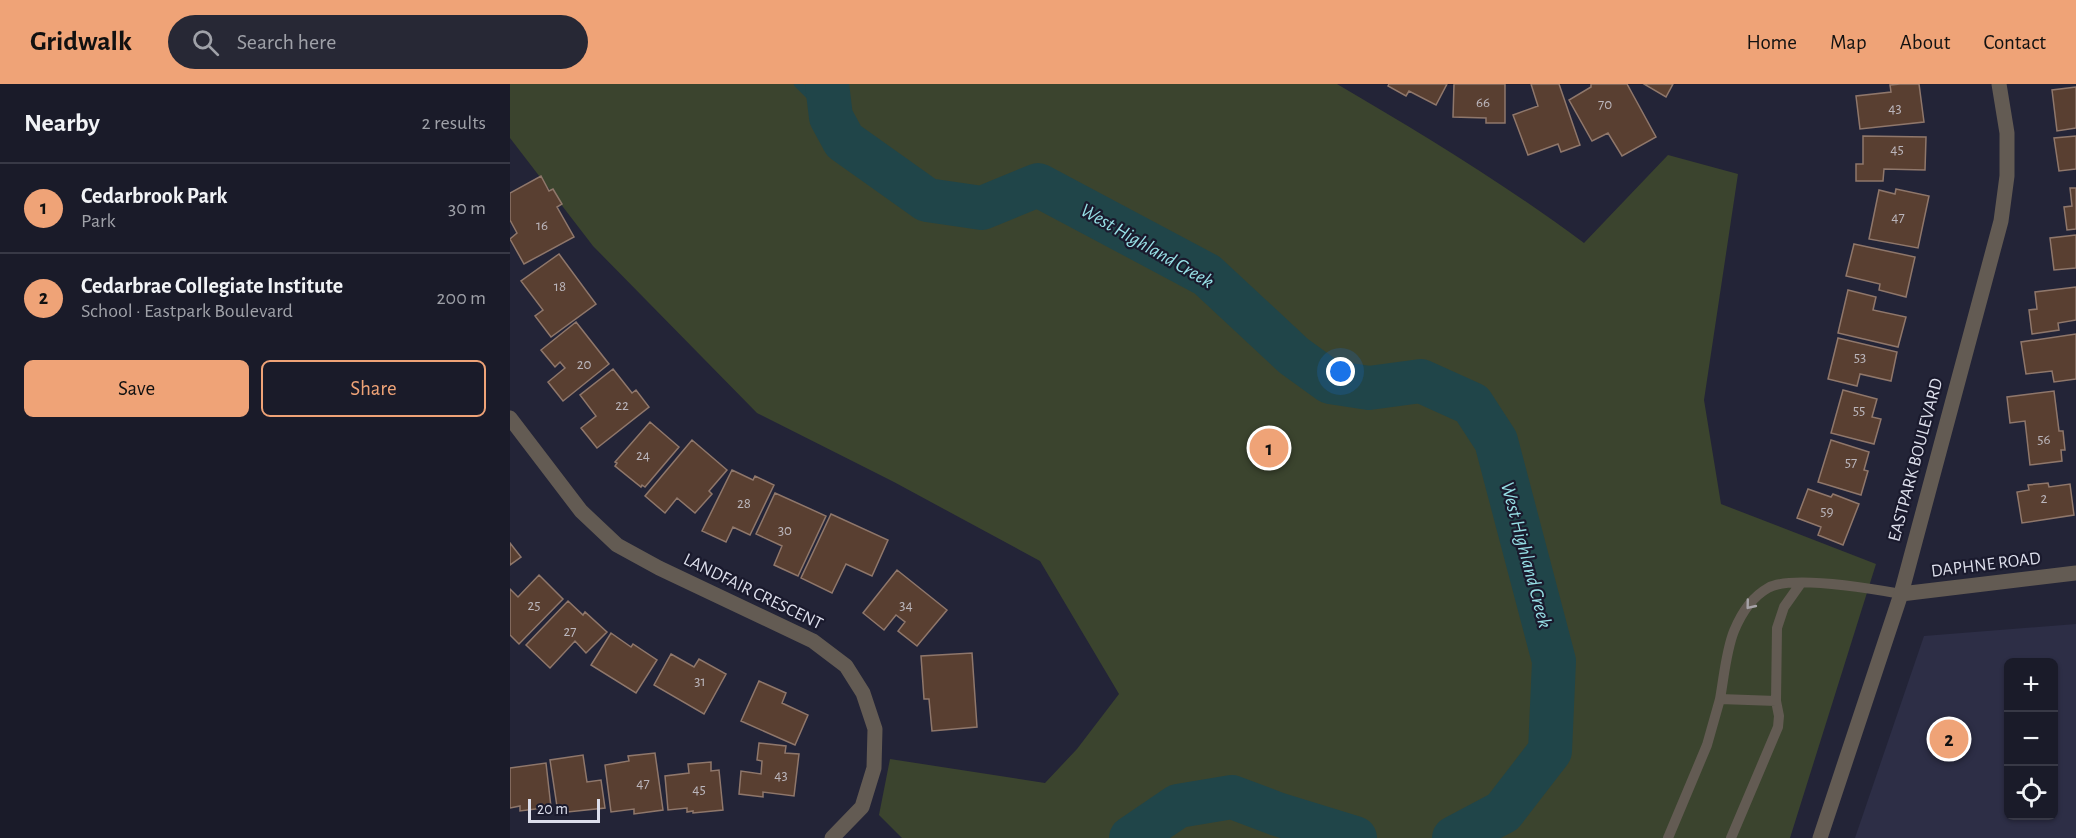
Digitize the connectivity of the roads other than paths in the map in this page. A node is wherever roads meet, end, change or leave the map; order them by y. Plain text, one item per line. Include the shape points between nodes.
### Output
1 (1999, 84) edge
2 (510, 418) edge
3 (2076, 573) edge
4 (1801, 583) junction
5 (1901, 594) junction
6 (1720, 699) junction
7 (1776, 701) junction
8 (832, 838) edge
9 (1668, 838) edge
10 (1731, 838) edge
11 (1820, 838) edge

1 - 5 street, EASTPARK BOULEVARD via 2007,133 2001,220
2 - 8 street, LANDFAIR CRESCENT via 581,511 617,545 813,640 846,666 863,693 875,729 874,768 862,807
3 - 5 street, DAPHNE ROAD
4 - 5 lane
4 -> 6 lane via 1770,587 1751,601 1734,632
4 - 7 lane via 1784,608 1777,628
5 - 11 street, EASTPARK BOULEVARD
6 - 7 lane
6 - 9 lane via 1707,745
7 - 10 lane via 1778,727

